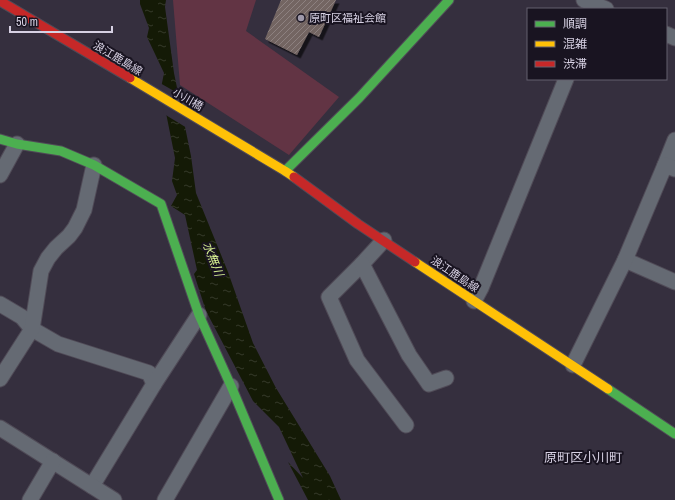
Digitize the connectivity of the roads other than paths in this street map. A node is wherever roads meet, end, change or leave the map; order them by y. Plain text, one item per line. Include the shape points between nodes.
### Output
1 (449, 0) edge
2 (0, 1) edge
3 (566, 80) edge
4 (142, 86) joint
5 (222, 133) joint
6 (0, 139) edge
7 (675, 140) edge
8 (17, 144) junction
9 (94, 165) junction
10 (670, 167) edge
11 (285, 171) junction
12 (0, 175) edge
13 (384, 240) junction
14 (625, 260) junction
15 (362, 264) junction
16 (675, 282) edge
17 (474, 300) junction
18 (0, 304) edge
19 (199, 315) junction
20 (32, 329) junction
21 (573, 364) junction
22 (446, 378) dead end
23 (0, 379) edge
24 (154, 384) junction
25 (231, 386) junction
26 (406, 425) dead end
27 (0, 428) edge
28 (675, 434) edge
29 (53, 461) junction
30 (92, 486) junction
31 (30, 500) edge
32 (114, 500) edge
33 (165, 500) edge
34 (279, 500) edge

1 - 11 main road via 359,98
2 - 4 main road, 浪江鹿島線
3 - 17 street
4 - 5 main road, 小川橋
5 - 11 main road, 浪江鹿島線
6 - 8 main road
7 - 10 street
8 - 9 main road via 61,151
8 - 12 street
9 - 19 main road via 161,204
9 - 20 street via 84,210 75,228 48,258 41,271
10 - 14 street
11 - 13 main road, 浪江鹿島線
13 - 15 street
13 - 17 main road, 浪江鹿島線
14 - 16 street
14 - 21 street
15 - 22 street via 409,355 429,384
15 - 26 street via 329,297 357,360
17 - 21 main road, 浪江鹿島線
18 - 20 street via 22,317
19 - 24 street
19 - 25 main road
20 - 23 street
20 - 24 street via 58,344 149,373
21 - 28 main road, 浪江鹿島線
24 - 30 street
25 - 33 street
25 - 34 main road
27 - 29 street
29 - 30 street
29 - 31 street
30 - 32 street

